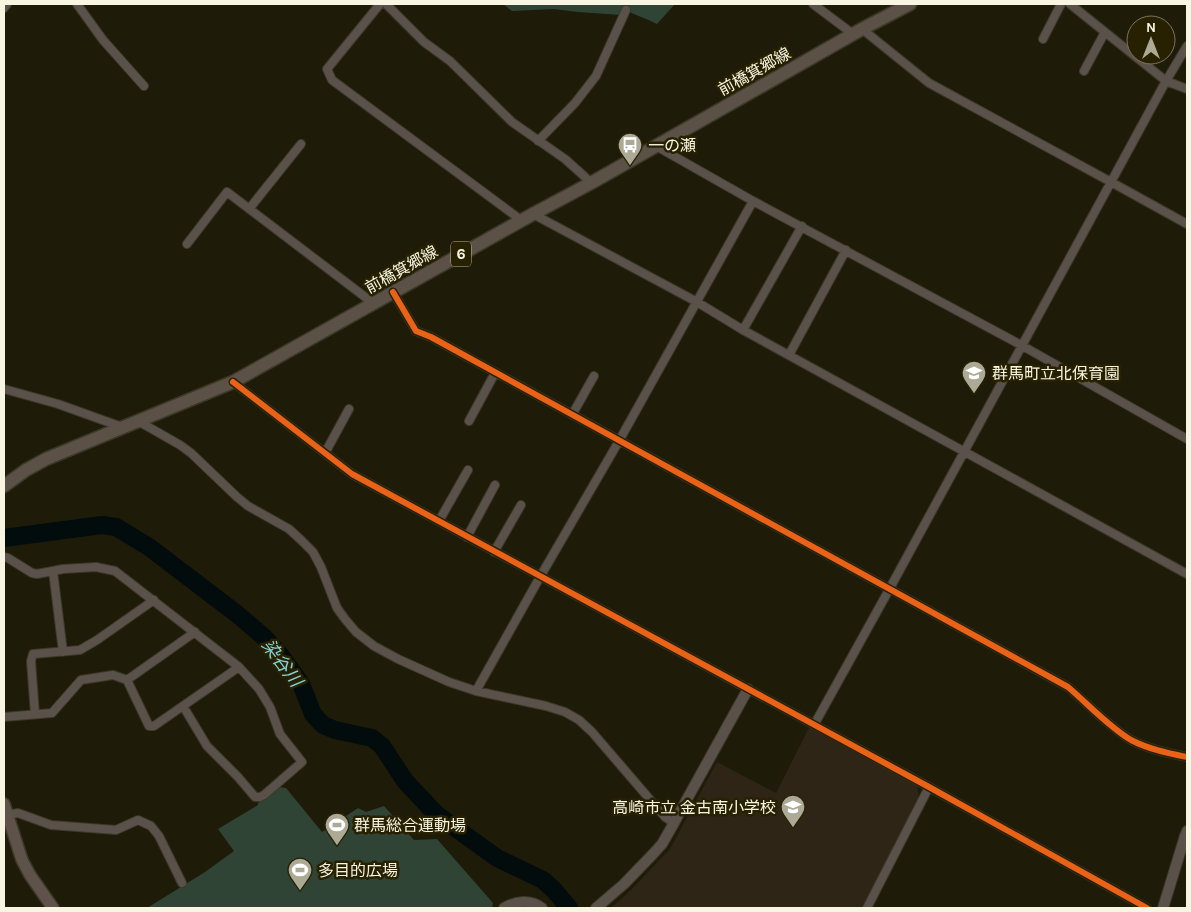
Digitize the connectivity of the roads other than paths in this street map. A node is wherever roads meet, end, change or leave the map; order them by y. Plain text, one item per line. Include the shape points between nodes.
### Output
1 (7, 4) edge
2 (77, 4) edge
3 (380, 4) edge
4 (386, 4) edge
5 (813, 4) edge
6 (910, 4) edge
7 (1060, 4) edge
8 (1070, 4) edge
9 (4, 8) edge
10 (626, 10) dead end
11 (858, 31) junction
12 (1105, 32) junction
13 (1043, 39) dead end
14 (1187, 46) edge
15 (1084, 71) dead end
16 (1166, 81) junction
17 (144, 86) dead end
18 (1187, 89) edge
19 (538, 141) junction
20 (301, 144) dead end
21 (656, 146) junction
22 (1111, 182) junction
23 (591, 183) junction
24 (753, 201) junction
25 (249, 209) junction
26 (533, 214) junction
27 (521, 220) junction
28 (1187, 224) edge
29 (802, 226) junction
30 (187, 244) dead end
31 (846, 250) junction
32 (393, 292) junction
33 (697, 302) junction
34 (373, 303) junction
35 (743, 330) junction
36 (1022, 345) junction
37 (789, 355) junction
38 (495, 373) junction
39 (594, 376) dead end
40 (233, 382) junction
41 (4, 389) edge
42 (349, 410) dead end
43 (572, 416) junction
44 (138, 421) junction
45 (469, 421) dead end
46 (122, 427) junction
47 (1187, 439) edge
48 (620, 442) junction
49 (964, 451) junction
50 (324, 453) junction
51 (468, 470) dead end
52 (495, 485) dead end
53 (4, 486) edge
54 (520, 505) dead end
55 (439, 521) junction
56 (466, 536) junction
57 (494, 552) junction
58 (4, 557) edge
59 (53, 571) junction
60 (1187, 574) edge
61 (540, 577) junction
62 (890, 588) junction
63 (154, 600) junction
64 (195, 632) junction
65 (63, 652) junction
66 (240, 667) junction
67 (127, 680) junction
68 (748, 689) junction
69 (476, 691) junction
70 (182, 706) junction
71 (35, 714) junction
72 (4, 717) edge
73 (814, 725) junction
74 (1187, 757) edge
75 (929, 787) junction
76 (6, 810) edge
77 (674, 823) junction
78 (1186, 834) edge
79 (182, 883) dead end
80 (53, 908) edge
81 (504, 908) edge
82 (542, 908) edge
83 (596, 908) edge
84 (867, 908) edge
85 (1148, 908) edge
86 (1163, 908) edge

1 - 9 street
2 - 17 street via 103,40
3 - 27 street via 326,69 332,80
4 - 19 street via 512,122
5 - 11 street
6 - 11 main road, 前橋箕郷線 / 6
7 - 13 street
8 - 12 street
10 - 19 street via 596,76
11 - 21 main road, 前橋箕郷線 / 6
11 - 22 street via 929,83
12 - 15 street
12 - 16 street
14 - 16 street
16 - 18 street
16 - 22 street
19 - 23 street via 565,159
20 - 25 street
21 - 23 main road, 前橋箕郷線 / 6
21 - 24 street
22 - 28 street
22 - 36 street
23 - 26 main road, 前橋箕郷線 / 6
24 - 29 street
24 - 33 street
25 - 30 street via 226,192
25 - 34 street
26 - 27 main road, 前橋箕郷線 / 6
26 - 33 street
27 - 32 main road, 前橋箕郷線 / 6
29 - 31 street
29 - 35 street
31 - 36 street
31 - 37 street
32 - 34 main road, 前橋箕郷線 / 6
32 - 38 street via 416,331
33 - 35 street
33 - 48 street
34 - 40 main road, 前橋箕郷線 / 6
35 - 37 street
36 - 47 street
36 - 49 street
37 - 49 street
38 - 43 street
38 - 45 street
39 - 43 street
40 - 44 main road, 前橋箕郷線 / 6
40 - 50 street
41 - 46 street
42 - 50 street
43 - 48 street
44 - 46 main road, 前橋箕郷線 / 6
44 - 69 street via 191,453 248,506 289,529 301,540 313,552 338,608 356,632 398,659
46 - 53 main road, 前橋箕郷線 / 6 via 46,459
48 - 61 street
48 - 62 street
49 - 60 street
49 - 62 street
50 - 55 street via 352,474
51 - 55 street
52 - 56 street
54 - 57 street
55 - 56 street
56 - 57 street
57 - 61 street
58 - 59 street via 32,573
59 - 63 street via 96,567 114,571
59 - 65 street
61 - 68 street
61 - 69 street
62 - 73 street
62 - 74 street via 1068,687 1133,740 1149,748
63 - 64 street
63 - 65 street via 98,640 80,650
64 - 66 street
64 - 67 street
65 - 71 street via 33,654 30,661
66 - 70 street
66 - 70 street via 259,689 280,734 302,762 260,798 255,797 207,746
67 - 70 street via 149,726 154,726
67 - 71 street via 112,675 81,680 52,713
68 - 73 street
68 - 77 street
69 - 77 street via 546,706 579,720 665,817
71 - 72 street
73 - 75 street
75 - 84 street
75 - 85 street
76 - 79 street via 51,825 116,830 138,820 151,826 159,836
76 - 80 main road via 22,860
77 - 83 street via 653,854
78 - 86 street
81 - 82 street via 512,903 525,902

